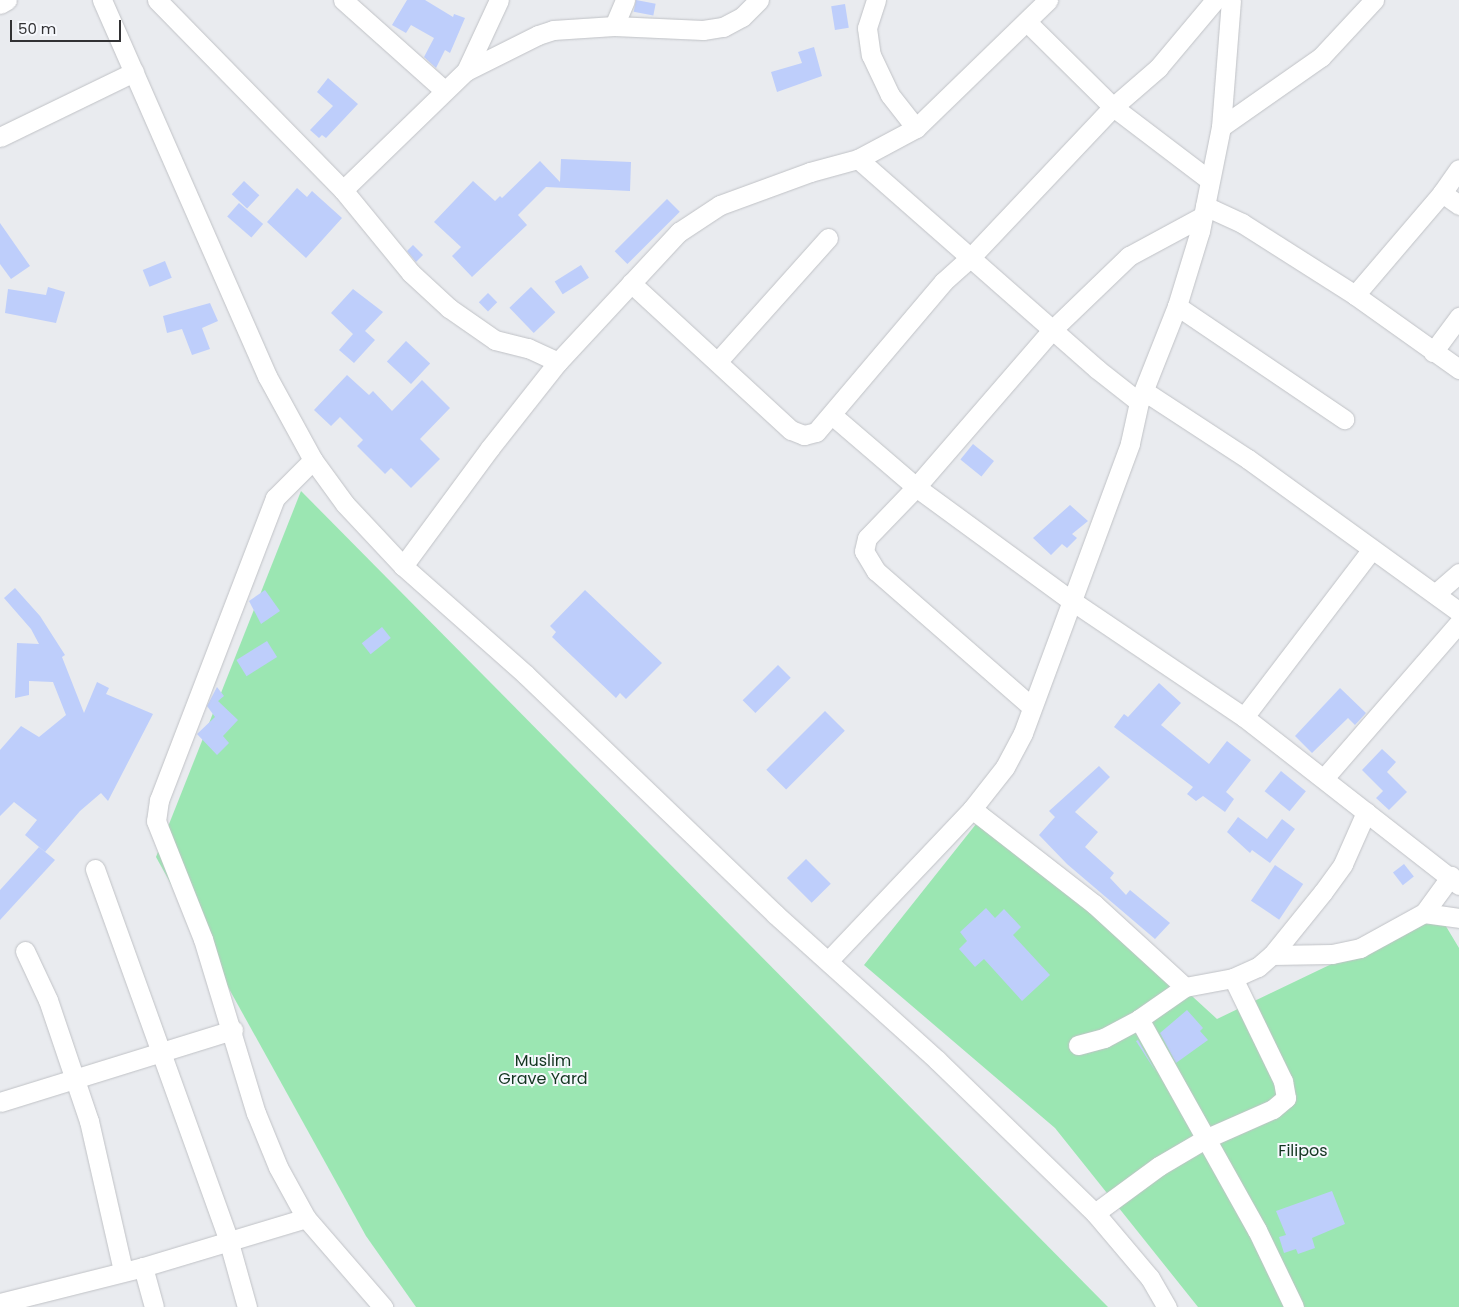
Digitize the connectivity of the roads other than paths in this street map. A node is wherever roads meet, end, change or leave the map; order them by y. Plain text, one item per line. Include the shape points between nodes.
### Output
1 (8, 0) edge
2 (102, 0) edge
3 (157, 0) edge
4 (499, 0) edge
5 (625, 0) edge
6 (758, 0) edge
7 (876, 0) edge
8 (1048, 0) edge
9 (1215, 0) edge
10 (1231, 0) edge
11 (1374, 0) edge
12 (0, 4) edge
13 (353, 4) edge
14 (1027, 22) junction
15 (614, 26) junction
16 (466, 71) junction
17 (134, 72) junction
18 (444, 90) junction
19 (1114, 107) junction
20 (1220, 127) junction
21 (916, 128) junction
22 (0, 137) edge
23 (858, 159) junction
24 (1459, 168) edge
25 (1208, 180) junction
26 (343, 190) junction
27 (1442, 193) junction
28 (1459, 205) edge
29 (1204, 211) junction
30 (828, 238) dead end
31 (971, 257) junction
32 (631, 283) junction
33 (1355, 295) junction
34 (1177, 306) junction
35 (1459, 317) edge
36 (1052, 330) junction
37 (1433, 352) junction
38 (718, 361) junction
39 (558, 362) junction
40 (1459, 369) edge
41 (1141, 396) junction
42 (832, 415) junction
43 (1344, 419) dead end
44 (313, 460) junction
45 (916, 487) junction
46 (1372, 549) junction
47 (403, 566) junction
48 (1459, 573) edge
49 (1435, 594) junction
50 (1072, 600) junction
51 (1459, 612) edge
52 (1459, 623) edge
53 (1032, 707) junction
54 (1244, 717) junction
55 (1325, 777) junction
56 (972, 809) junction
57 (1366, 812) junction
58 (95, 869) dead end
59 (1455, 880) edge
60 (1424, 913) junction
61 (1459, 918) edge
62 (25, 951) dead end
63 (1272, 956) junction
64 (828, 961) junction
65 (1234, 978) junction
66 (1185, 987) junction
67 (1139, 1019) junction
68 (233, 1030) junction
69 (1078, 1045) dead end
70 (162, 1054) junction
71 (75, 1080) junction
72 (0, 1102) edge
73 (1205, 1139) junction
74 (1095, 1213) junction
75 (306, 1218) junction
76 (228, 1239) junction
77 (143, 1267) junction
78 (123, 1271) junction
79 (2, 1304) edge
80 (154, 1307) edge
81 (247, 1307) edge
82 (383, 1307) edge
83 (1167, 1307) edge
84 (1294, 1307) edge

1 - 12 street
2 - 17 street
3 - 26 street
4 - 16 street
5 - 15 street
6 - 15 street via 742,17 722,27 688,30
7 - 21 street via 867,28 871,55 890,95
8 - 14 street
9 - 19 street via 1158,68
10 - 20 street
11 - 20 street via 1321,57
13 - 18 street
14 - 19 street
14 - 21 street
15 - 16 street via 554,30
16 - 18 street
17 - 22 street
17 - 44 street via 249,340
18 - 26 street
19 - 25 street
19 - 31 street
20 - 25 street
21 - 23 street
23 - 31 street
23 - 32 street via 810,172 720,205 679,232
24 - 27 street
25 - 29 street
26 - 39 street via 411,273 449,308 495,340 528,348
27 - 28 street
27 - 33 street
29 - 33 street via 1242,223
29 - 34 street
29 - 36 street via 1129,256
30 - 38 street
31 - 36 street
31 - 42 street via 943,282
32 - 38 street
32 - 39 street
33 - 37 street
34 - 41 street
34 - 43 street
35 - 37 street
36 - 41 street
36 - 45 street
37 - 40 street
38 - 42 street via 797,434 816,432
39 - 47 street
41 - 46 street via 1248,459
41 - 50 street via 1130,443
42 - 45 street
44 - 47 street via 345,504
44 - 68 street via 275,498 156,810 156,821 203,939
45 - 50 street
45 - 53 street via 867,538 866,558 876,571
46 - 49 street
46 - 54 street
47 - 64 street via 526,675
48 - 49 street
49 - 51 street
50 - 53 street
50 - 54 street
52 - 55 street
53 - 56 street via 1013,754
54 - 55 street
55 - 57 street
56 - 64 street
56 - 66 street via 1094,904
57 - 59 street
57 - 63 street via 1343,864
58 - 70 street
59 - 60 street
60 - 61 street
60 - 63 street via 1360,948 1332,954
62 - 71 street via 48,1000
63 - 65 street via 1258,968
64 - 74 street
65 - 66 street
65 - 73 street via 1280,1073 1286,1098 1273,1109
66 - 67 street
67 - 69 street via 1104,1038
67 - 73 street
68 - 70 street
68 - 75 street via 262,1130
70 - 71 street
70 - 76 street
71 - 72 street
71 - 78 street via 99,1158
73 - 74 street via 1159,1166
73 - 84 street via 1257,1230
74 - 83 street via 1150,1278
75 - 76 street
75 - 82 street
76 - 77 street
76 - 81 street
77 - 78 street
77 - 80 street
78 - 79 street

